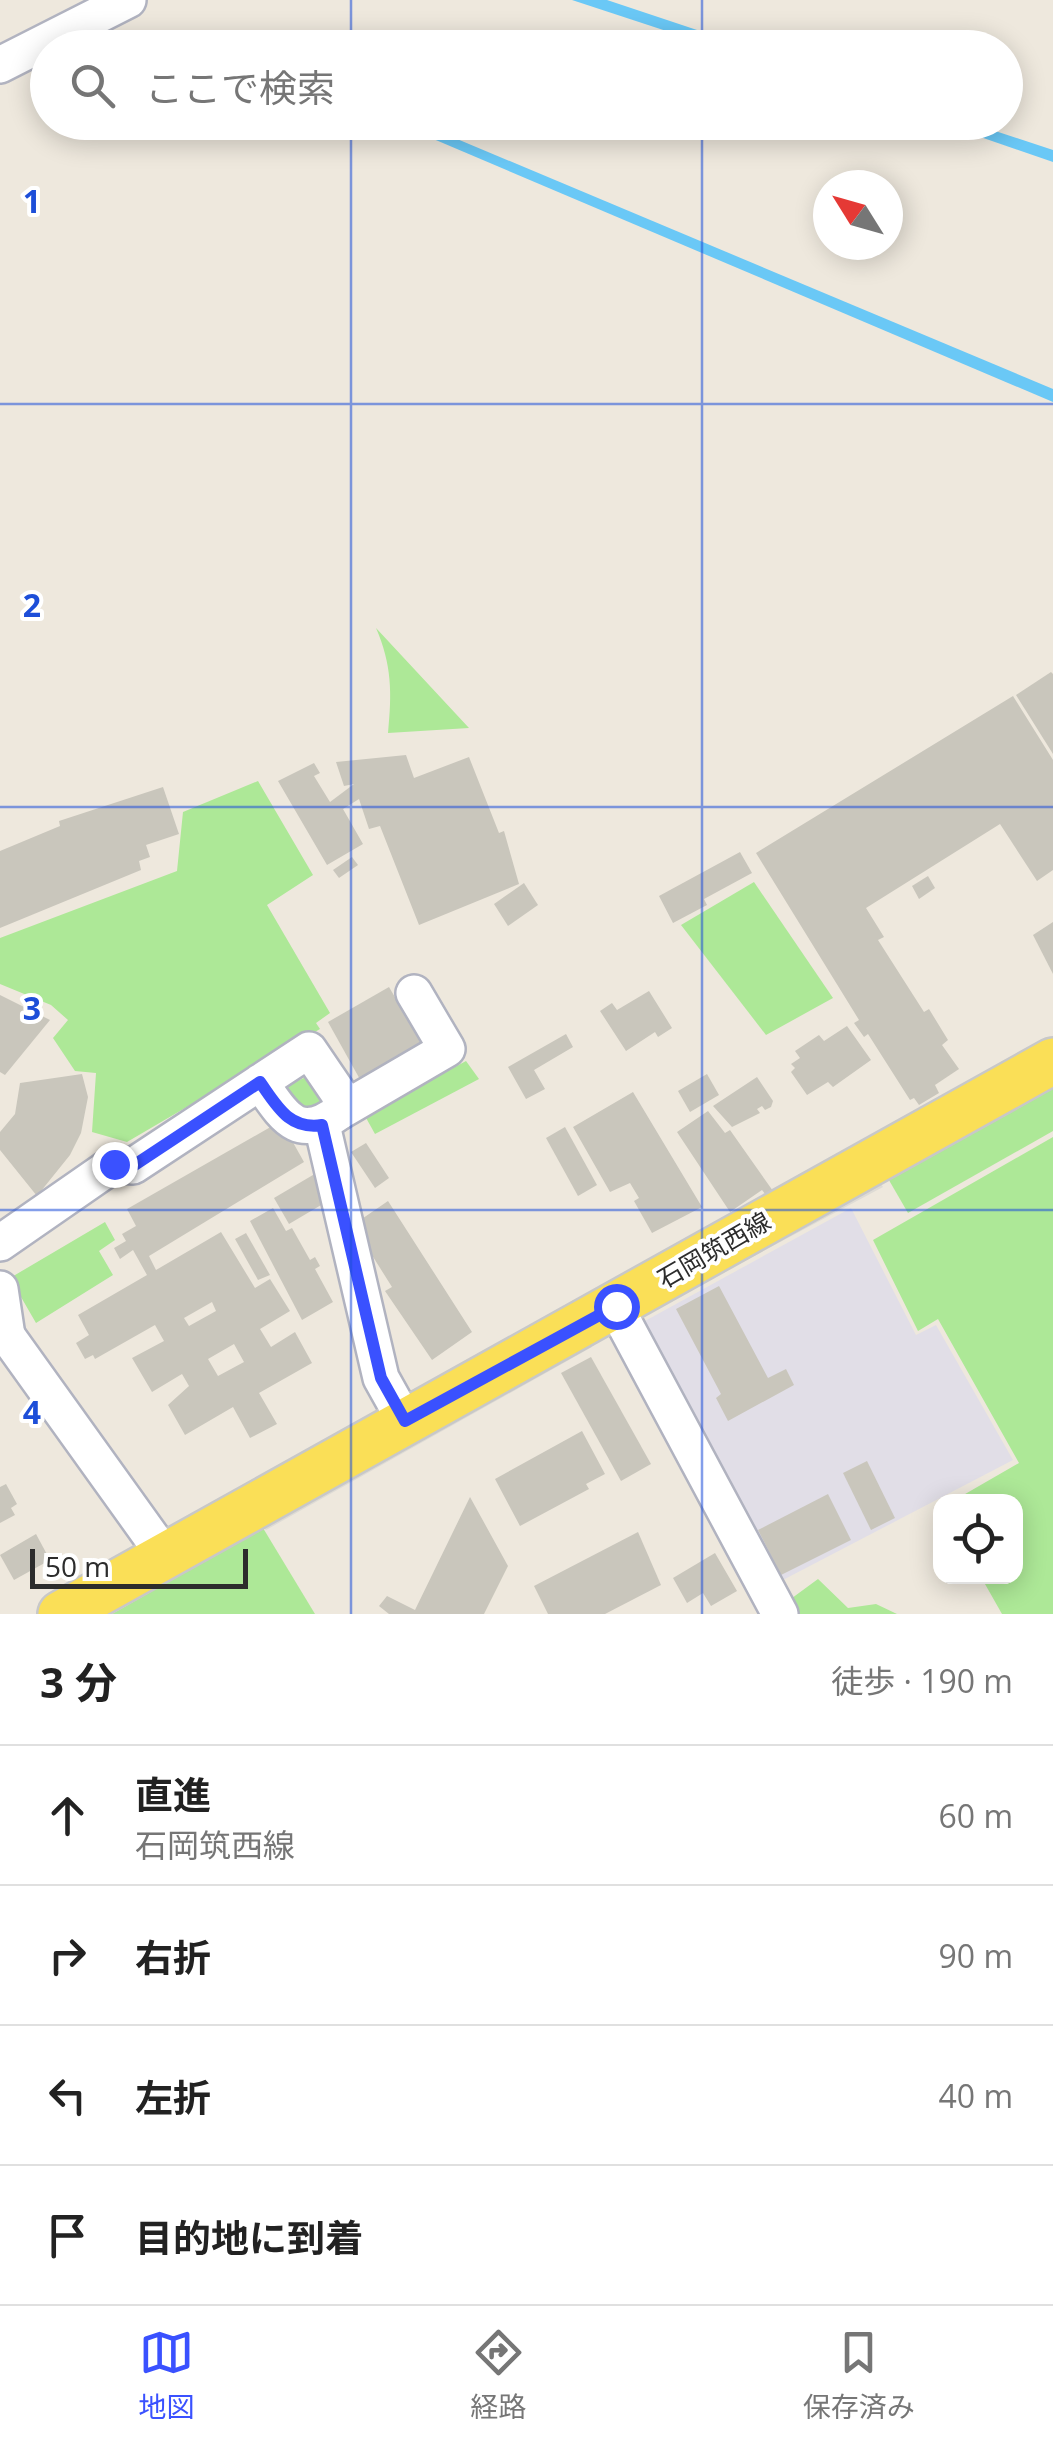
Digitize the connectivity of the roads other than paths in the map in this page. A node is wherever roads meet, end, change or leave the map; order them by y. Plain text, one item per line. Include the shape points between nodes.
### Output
1 (128, 0) edge
2 (70, 30) edge
3 (30, 51) edge
4 (0, 66) edge
5 (414, 993) dead end
6 (1053, 1061) edge
7 (260, 1082) junction
8 (331, 1119) junction
9 (0, 1243) edge
10 (0, 1289) edge
11 (616, 1306) junction
12 (4, 1331) edge
13 (405, 1421) junction
14 (165, 1556) junction
15 (61, 1614) edge
16 (780, 1614) edge

1 - 2 street
3 - 4 street
5 - 8 street via 448,1049
6 - 11 main road, 石岡筑西線
7 - 8 street via 286,1118 304,1128
7 - 8 street via 309,1050 341,1098
7 - 9 street via 133,1166 114,1164
8 - 13 street via 381,1378
10 - 12 street
11 - 13 main road, 石岡筑西線
11 - 16 street
12 - 14 street
13 - 14 main road, 石岡筑西線
14 - 15 main road, 石岡筑西線

